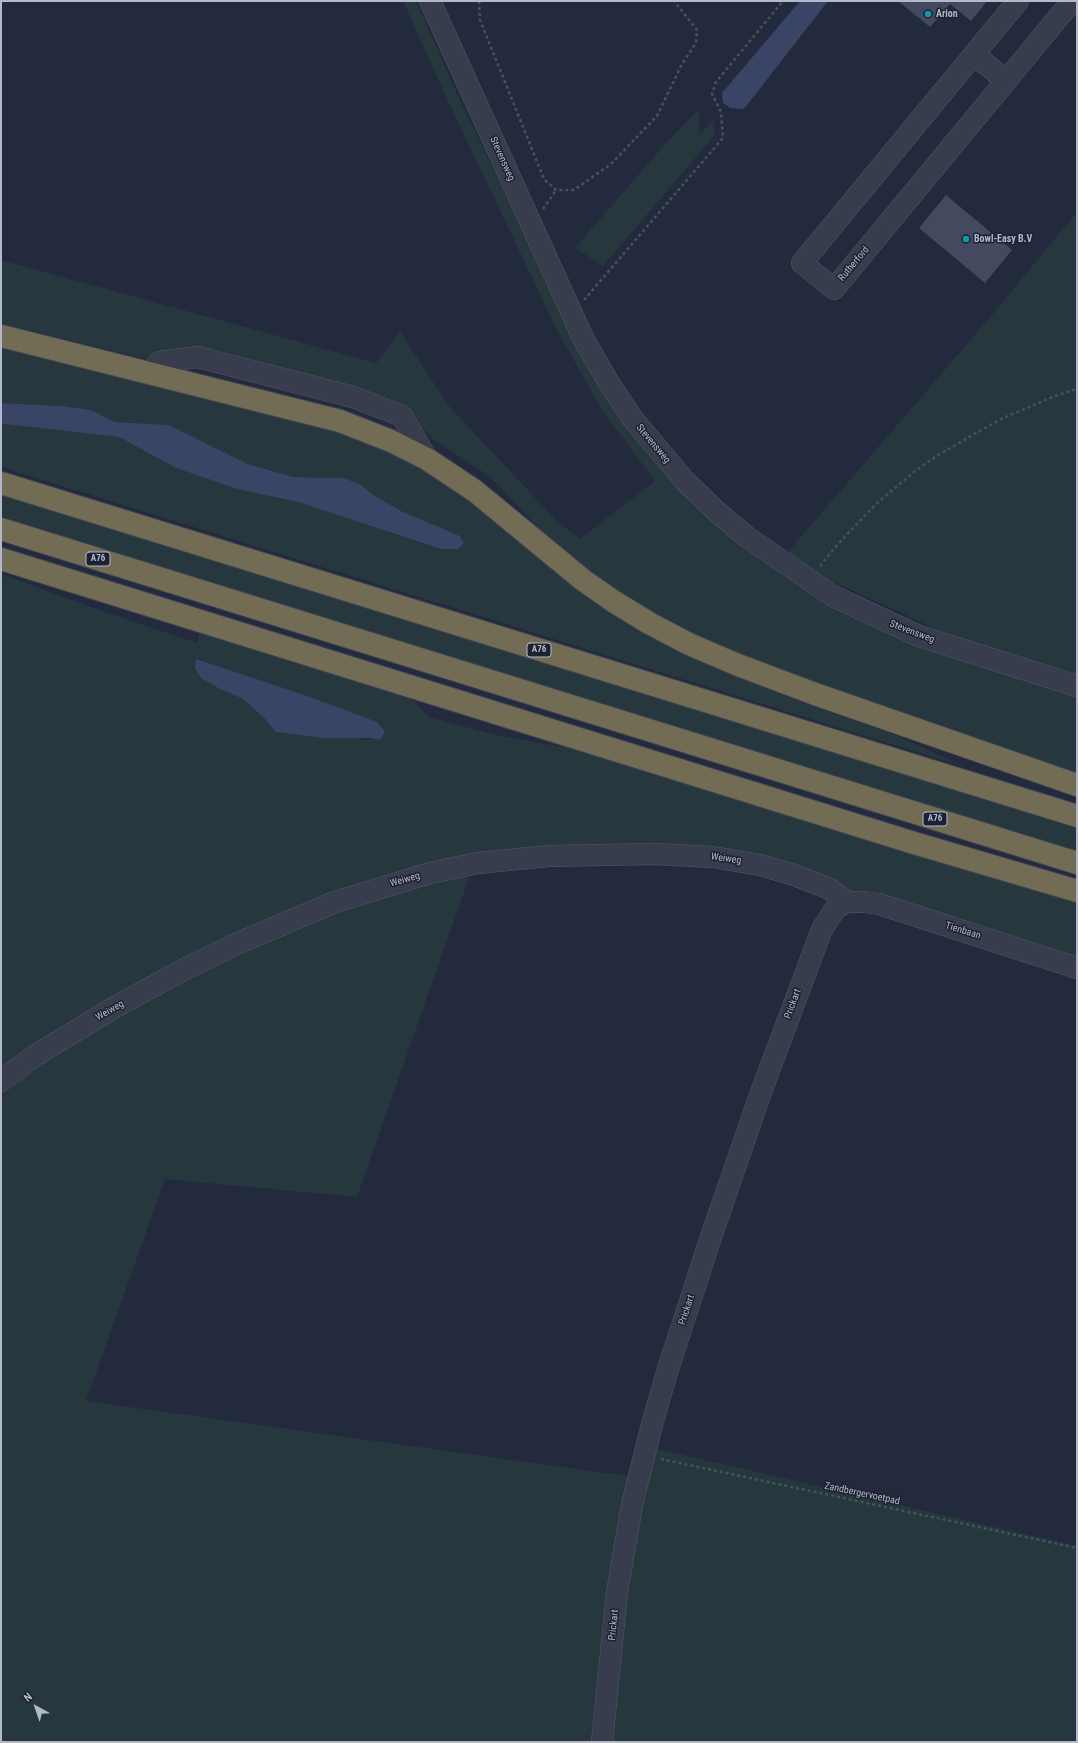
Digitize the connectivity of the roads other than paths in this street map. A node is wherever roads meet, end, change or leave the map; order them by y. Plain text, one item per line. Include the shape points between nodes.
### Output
1 (430, 1) edge
2 (1018, 1) edge
3 (1072, 1) edge
4 (974, 54) junction
5 (1006, 81) junction
6 (1, 336) edge
7 (1, 483) edge
8 (1, 529) edge
9 (1, 559) edge
10 (1077, 686) edge
11 (1077, 785) edge
12 (1077, 816) edge
13 (1077, 863) edge
14 (1077, 891) edge
15 (847, 902) junction
16 (1077, 968) edge
17 (1, 1081) edge
18 (602, 1742) edge

1 - 10 street, Stevensweg via 590,352 621,402 680,476 731,525 761,548 854,607 919,636
2 - 4 street, Rutherford
3 - 5 street, Rutherford
4 - 5 street
4 - 5 street, Rutherford via 802,263 834,289
6 - 11 highway via 340,421 391,441 426,459 475,491 583,580 649,623 688,644 815,694
7 - 12 highway, A76
8 - 13 highway, A76
9 - 14 highway via 907,841
15 - 16 street, Tienbaan via 879,904
15 - 17 street, Weiweg via 830,889 801,877 760,865 713,857 655,854 549,856 478,863 430,873 335,902 236,944 115,1007 36,1055
15 - 18 street, Prickart via 836,908 829,916 806,967 711,1237 668,1369 632,1508 617,1593

